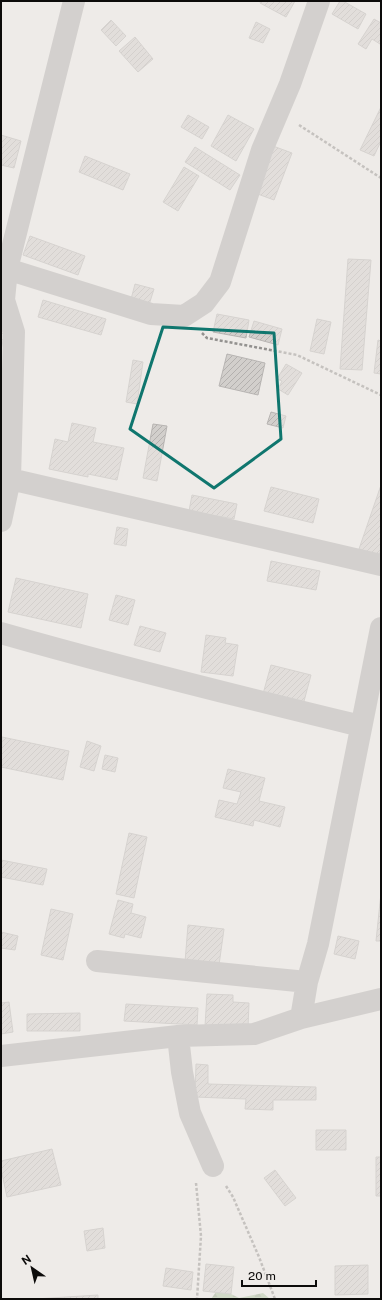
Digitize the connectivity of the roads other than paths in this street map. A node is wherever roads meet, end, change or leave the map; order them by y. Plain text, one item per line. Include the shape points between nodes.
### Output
1 (74, 1) edge
2 (319, 1) edge
3 (7, 269) junction
4 (2, 300) edge
5 (10, 479) junction
6 (1, 521) edge
7 (381, 565) edge
8 (381, 628) edge
9 (1, 633) edge
10 (361, 726) junction
11 (97, 961) dead end
12 (307, 982) junction
13 (381, 999) edge
14 (302, 1018) junction
15 (178, 1036) junction
16 (1, 1056) edge
17 (213, 1166) road end

1 - 3 street
2 - 3 street via 290,84 262,150 220,282 204,303 184,316 151,314
3 - 4 street
4 - 5 street via 14,332
5 - 6 street
5 - 7 street
8 - 10 street
9 - 10 street via 256,701
10 - 12 street via 318,944
11 - 12 street
12 - 14 street
13 - 14 street
14 - 15 street via 254,1034
15 - 16 street
15 - 17 street via 190,1113

